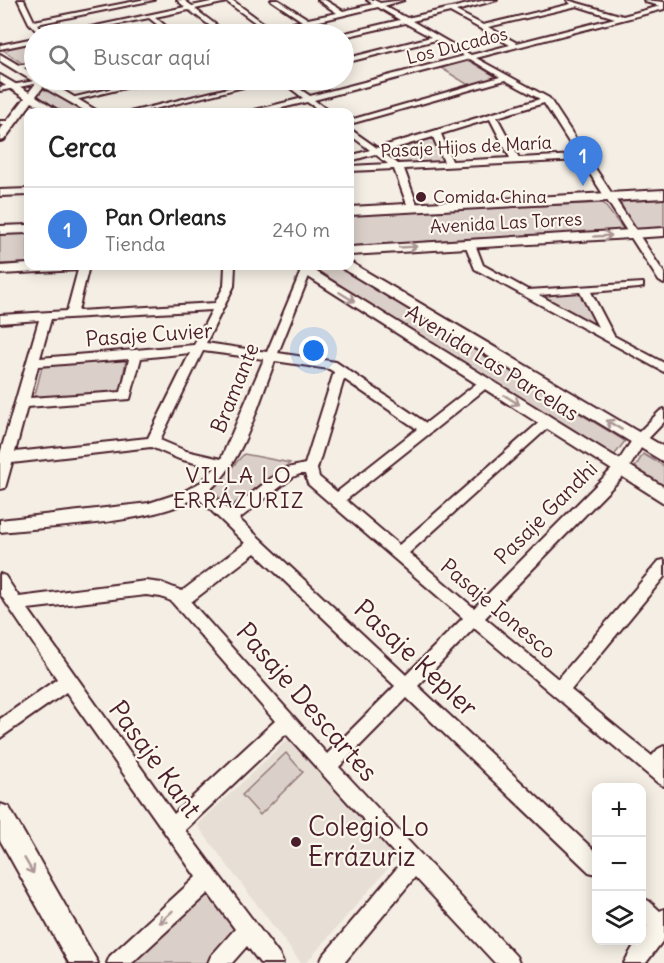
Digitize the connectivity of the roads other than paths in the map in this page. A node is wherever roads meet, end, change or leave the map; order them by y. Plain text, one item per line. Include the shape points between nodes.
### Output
1 (21, 0) edge
2 (151, 0) edge
3 (180, 0) edge
4 (229, 0) edge
5 (274, 0) edge
6 (321, 0) edge
7 (370, 0) edge
8 (401, 0) edge
9 (494, 0) edge
10 (564, 0) edge
11 (648, 0) edge
12 (133, 2) edge
13 (577, 4) junction
14 (380, 5) junction
15 (664, 6) edge
16 (190, 8) junction
17 (450, 10) junction
18 (344, 14) junction
19 (150, 16) junction
20 (623, 18) junction
21 (407, 20) junction
22 (308, 22) junction
23 (32, 23) joint
24 (123, 24) edge
25 (160, 24) edge
26 (212, 24) edge
27 (261, 24) edge
28 (300, 24) edge
29 (482, 27) junction
30 (354, 33) edge
31 (438, 38) junction
32 (24, 42) edge
33 (518, 46) junction
34 (0, 47) edge
35 (0, 57) edge
36 (473, 57) junction
37 (354, 59) edge
38 (24, 66) edge
39 (17, 67) junction
40 (24, 70) edge
41 (507, 76) junction
42 (0, 78) edge
43 (24, 83) edge
44 (13, 86) junction
45 (354, 87) edge
46 (0, 89) edge
47 (35, 90) edge
48 (58, 90) edge
49 (110, 90) edge
50 (226, 90) edge
51 (297, 90) edge
52 (344, 90) edge
53 (31, 97) junction
54 (71, 99) junction
55 (309, 99) junction
56 (546, 99) junction
57 (49, 108) edge
58 (87, 108) edge
59 (151, 108) edge
60 (274, 108) edge
61 (321, 108) edge
62 (492, 116) junction
63 (354, 121) edge
64 (5, 123) edge
65 (436, 133) junction
66 (354, 134) edge
67 (0, 138) edge
68 (376, 151) junction
69 (585, 157) junction
70 (354, 158) edge
71 (516, 161) junction
72 (449, 164) junction
73 (397, 166) junction
74 (354, 169) edge
75 (24, 192) edge
76 (0, 194) edge
77 (664, 194) edge
78 (610, 197) junction
79 (413, 207) junction
80 (354, 211) edge
81 (24, 229) edge
82 (0, 230) edge
83 (664, 232) edge
84 (634, 234) junction
85 (470, 244) junction
86 (354, 251) edge
87 (24, 269) edge
88 (0, 270) edge
89 (81, 270) edge
90 (230, 270) edge
91 (301, 270) edge
92 (305, 270) edge
93 (354, 270) edge
94 (664, 281) edge
95 (639, 285) dead end
96 (584, 289) junction
97 (527, 293) junction
98 (218, 306) junction
99 (72, 315) junction
100 (46, 316) junction
101 (0, 319) edge
102 (609, 337) junction
103 (198, 349) junction
104 (136, 355) junction
105 (271, 357) junction
106 (33, 362) junction
107 (664, 368) edge
108 (341, 370) junction
109 (485, 383) junction
110 (22, 403) junction
111 (664, 414) edge
112 (547, 422) junction
113 (426, 429) junction
114 (639, 440) junction
115 (152, 442) junction
116 (664, 455) edge
117 (3, 459) edge
118 (225, 465) junction
119 (310, 469) junction
120 (621, 469) junction
121 (0, 484) edge
122 (198, 490) junction
123 (664, 496) edge
124 (337, 500) junction
125 (229, 519) junction
126 (0, 526) edge
127 (255, 544) junction
128 (399, 554) junction
129 (664, 566) edge
130 (0, 581) edge
131 (182, 600) junction
132 (16, 604) junction
133 (474, 618) junction
134 (68, 681) junction
135 (406, 686) junction
136 (559, 691) junction
137 (287, 721) junction
138 (0, 729) edge
139 (327, 767) junction
140 (661, 767) edge
141 (0, 816) edge
142 (173, 828) junction
143 (592, 860) edge
144 (415, 862) junction
145 (209, 878) junction
146 (646, 911) edge
147 (663, 924) edge
148 (248, 930) junction
149 (84, 963) edge
150 (117, 963) edge
151 (218, 963) edge
152 (273, 963) edge
153 (330, 963) edge
154 (509, 963) edge
155 (634, 963) edge

1 - 23 street
2 - 12 street
3 - 16 street
4 - 16 street
4 - 27 street
5 - 22 street
6 - 18 street
7 - 14 street
8 - 14 street
9 - 17 street
10 - 13 street
11 - 15 street
12 - 23 street
13 - 20 street
13 - 29 street
14 - 18 street
14 - 21 street
15 - 20 street, Los Ducados
16 - 19 street
16 - 26 street
17 - 21 street
17 - 29 street
18 - 22 street
19 - 24 street
19 - 25 street
20 - 33 street, Los Ducados
21 - 30 street
21 - 31 street
22 - 28 street
29 - 33 street
31 - 36 street
31 - 37 street
32 - 34 street
33 - 36 street, Los Ducados
35 - 39 street
36 - 41 street
36 - 45 street, Los Ducados
38 - 39 street
39 - 40 street
41 - 56 street
41 - 63 street
42 - 44 street
43 - 44 street
44 - 46 street
44 - 53 street
47 - 53 street
48 - 54 street
49 - 54 street
50 - 59 street
51 - 55 street
52 - 55 street, Los Ducados
53 - 57 street
53 - 64 street
54 - 58 street
55 - 60 street, Los Ducados
55 - 61 street
56 - 62 street
56 - 69 street
62 - 65 street
62 - 71 street
64 - 67 street
65 - 68 street
65 - 72 street
66 - 68 street
68 - 70 street
68 - 73 street
69 - 71 street, Pasaje Hijos de María
69 - 78 street
71 - 72 street, Pasaje Hijos de María
72 - 73 street, Pasaje Hijos de María
73 - 74 street, Pasaje Hijos de María
73 - 79 street
75 - 76 street
77 - 78 street, Avenida Las Torres
78 - 79 street, Avenida Las Torres
78 - 84 street
79 - 80 street, Avenida Las Torres
81 - 82 street
83 - 84 street, Avenida Las Torres
85 -> 84 street, Avenida Las Torres
84 - 94 street
86 -> 85 street, Avenida Las Torres
85 - 97 street via 479,267
87 - 88 street
89 - 99 street
90 - 98 street via 229,286
91 - 105 street, Bramante
92 -> 109 street, Avenida Las Parcelas
114 -> 93 street, Avenida Las Parcelas
95 - 96 street
96 - 97 street
96 - 102 street
97 - 102 street
98 - 99 street
98 - 103 street
99 - 100 street
100 - 101 street
100 - 106 street
102 - 107 street
103 - 104 street, Pasaje Cuvier
103 - 105 street, Pasaje Cuvier
103 - 115 street
104 - 106 street, Pasaje Cuvier
104 - 110 street via 126,396
105 - 108 street, Pasaje Cuvier via 332,365
105 - 118 street, Bramante
106 - 110 street
108 - 113 street, Pasaje Cuvier
108 - 119 street
109 -> 112 street, Avenida Las Parcelas
109 - 113 street
110 - 117 street
111 - 114 street, Pasaje Gandhi
112 - 120 street, Avenida Las Parcelas
112 - 128 street
113 - 124 street
114 - 116 street, Avenida Las Parcelas
114 - 120 street, Pasaje Gandhi
115 - 117 street
115 - 118 street
117 - 121 street
118 - 122 street, Bramante
119 - 124 street, Pasaje Ionesco via 313,480
119 - 125 street via 288,473
120 - 123 street, Avenida Las Parcelas
120 - 133 street, Pasaje Gandhi
122 - 125 street, Pasaje Kepler
122 - 126 street, Bramante via 156,508
124 - 128 street, Pasaje Ionesco
125 - 127 street, Pasaje Kepler
127 - 131 street
127 - 135 street, Pasaje Kepler
128 - 133 street, Pasaje Ionesco
129 - 136 street
130 - 132 street, Pasaje Kant
131 - 132 street, Pasaje Descartes via 170,592 146,588
131 - 137 street, Pasaje Descartes
132 - 134 street, Pasaje Kant
133 - 135 street, Pasaje Gandhi
133 - 136 street, Pasaje Ionesco
134 - 138 street
134 - 142 street, Pasaje Kant
135 - 139 street, Pasaje Gandhi
135 - 143 street, Pasaje Kepler
136 - 140 street, Pasaje Ionesco
137 - 139 street, Pasaje Descartes
137 - 142 street
139 - 144 street, Pasaje Descartes
141 -> 149 street
142 - 145 street, Pasaje Kant
144 - 153 street
144 - 154 street, Pasaje Descartes
145 - 148 street, Pasaje Kant
145 -> 150 street
146 - 147 street
147 - 155 street
148 - 151 street
148 - 152 street, Pasaje Kant

